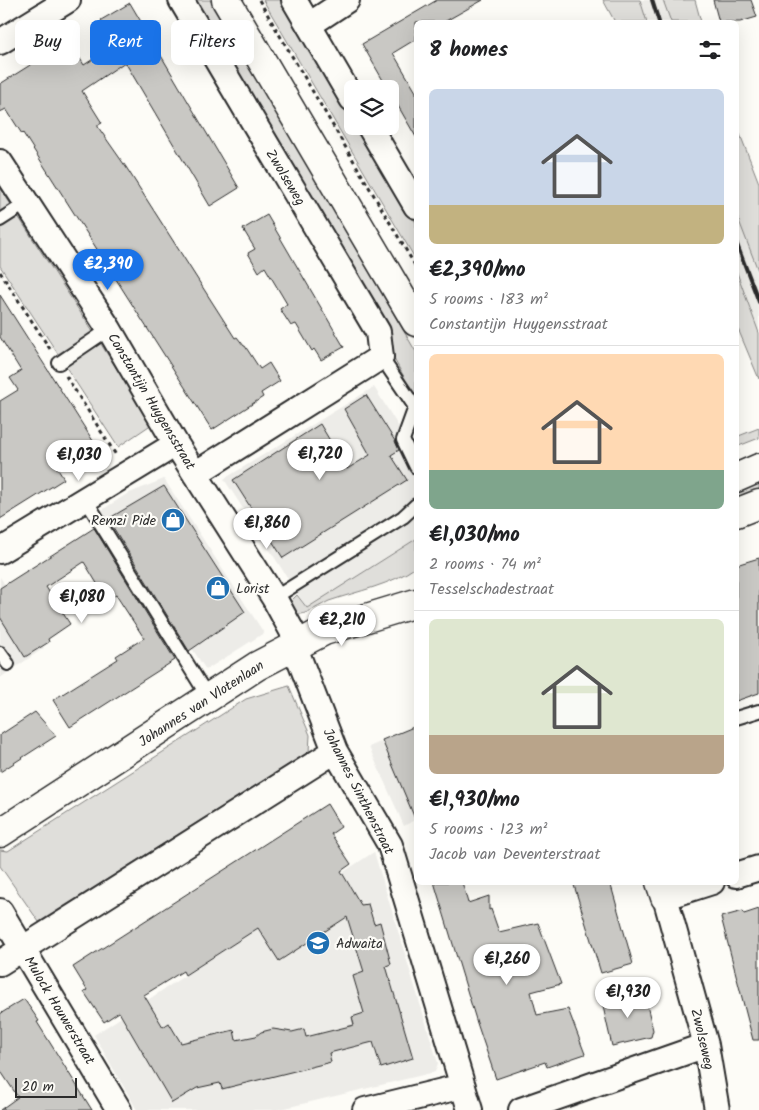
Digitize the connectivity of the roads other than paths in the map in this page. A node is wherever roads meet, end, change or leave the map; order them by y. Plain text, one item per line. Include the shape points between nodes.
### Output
1 (68, 0) edge
2 (181, 0) edge
3 (226, 0) edge
4 (248, 0) edge
5 (294, 0) edge
6 (347, 0) edge
7 (309, 25) junction
8 (0, 42) edge
9 (344, 85) edge
10 (374, 135) edge
11 (0, 162) edge
12 (28, 202) junction
13 (414, 203) edge
14 (0, 220) edge
15 (414, 282) edge
16 (414, 319) edge
17 (109, 329) junction
18 (381, 356) junction
19 (58, 363) dead end
20 (414, 405) edge
21 (414, 409) edge
22 (176, 444) junction
23 (414, 463) edge
24 (759, 468) edge
25 (195, 474) junction
26 (739, 477) edge
27 (86, 500) junction
28 (414, 507) edge
29 (0, 551) edge
30 (274, 598) junction
31 (414, 604) edge
32 (296, 645) junction
33 (0, 653) edge
34 (8, 664) dead end
35 (208, 697) junction
36 (759, 711) edge
37 (739, 717) edge
38 (335, 751) junction
39 (0, 833) edge
40 (759, 868) edge
41 (739, 874) edge
42 (693, 885) edge
43 (662, 890) edge
44 (0, 911) edge
45 (22, 948) junction
46 (0, 963) edge
47 (706, 1045) junction
48 (462, 1086) junction
49 (119, 1110) edge
50 (365, 1110) edge
51 (470, 1110) edge
52 (521, 1110) edge
53 (717, 1110) edge

1 - 8 street
2 - 18 street, Zwolseweg via 378,332
3 - 16 street
4 - 15 street
5 - 7 street
6 - 7 street
7 - 9 street
10 - 13 street
11 - 12 street, Constantijn Huygensstraat
12 - 14 lane
12 - 17 street, Constantijn Huygensstraat
17 - 19 lane
17 - 22 street, Constantijn Huygensstraat
18 - 20 lane
18 - 25 street
21 - 23 lane via 403,440
22 - 25 street, Constantijn Huygensstraat
22 - 27 street
24 - 26 street
25 - 30 street, Constantijn Huygensstraat
27 - 29 street
27 - 35 lane
28 - 30 lane via 403,517
30 - 32 street, Constantijn Huygensstraat
31 - 32 street, Johannes van Vlotenlaan via 324,631
32 - 35 street, Johannes van Vlotenlaan
32 - 38 street, Johannes Sinthenstraat
33 - 34 lane
35 - 39 street, Johannes van Vlotenlaan
36 - 37 lane
38 - 45 street
38 - 48 street, Johannes Sinthenstraat via 390,845
40 - 41 street
42 - 43 street
43 - 47 street, Zwolseweg
44 - 45 street, Mulock Houwerstraat
45 - 46 street
45 - 49 street, Mulock Houwerstraat
47 - 52 street
47 - 53 street, Zwolseweg
48 - 50 street
48 - 51 street, Johannes Sinthenstraat

